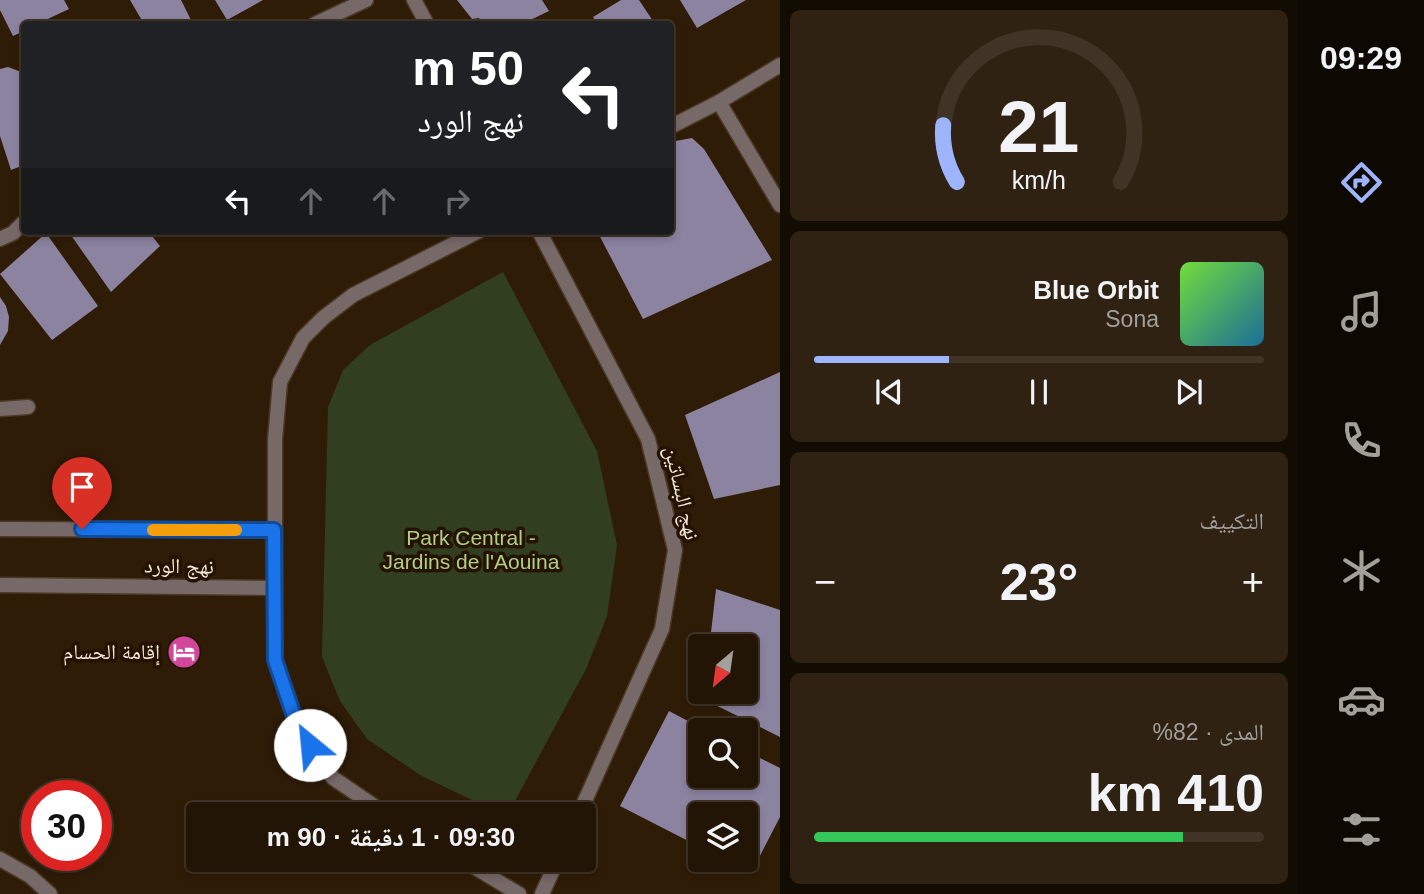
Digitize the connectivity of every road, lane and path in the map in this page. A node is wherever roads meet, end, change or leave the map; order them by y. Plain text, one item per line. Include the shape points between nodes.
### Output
1 (366, 0) edge
2 (414, 0) edge
3 (320, 21) edge
4 (425, 21) edge
5 (780, 65) edge
6 (719, 102) junction
7 (674, 125) edge
8 (780, 205) edge
9 (21, 225) edge
10 (471, 235) edge
11 (540, 235) edge
12 (0, 239) edge
13 (28, 407) dead end
14 (0, 409) edge
15 (0, 529) edge
16 (274, 530) junction
17 (0, 586) edge
18 (275, 588) junction
19 (368, 802) edge
20 (584, 802) edge
21 (0, 859) edge
22 (483, 872) edge
23 (552, 872) edge
24 (51, 894) edge
25 (519, 894) edge
26 (542, 894) edge

1 - 3 street
2 - 4 street
5 - 6 street
6 - 7 street
6 - 8 street
9 - 12 street
10 - 16 street via 353,295 303,338 280,382
11 - 20 street, نهج البساتين via 648,439 675,550 662,629
13 - 14 street
15 - 16 street, نهج الورد
16 - 18 street
17 - 18 street, نهج الورد
18 - 19 street via 275,660 298,728 332,778
21 - 24 street
22 - 25 street
23 - 26 street

